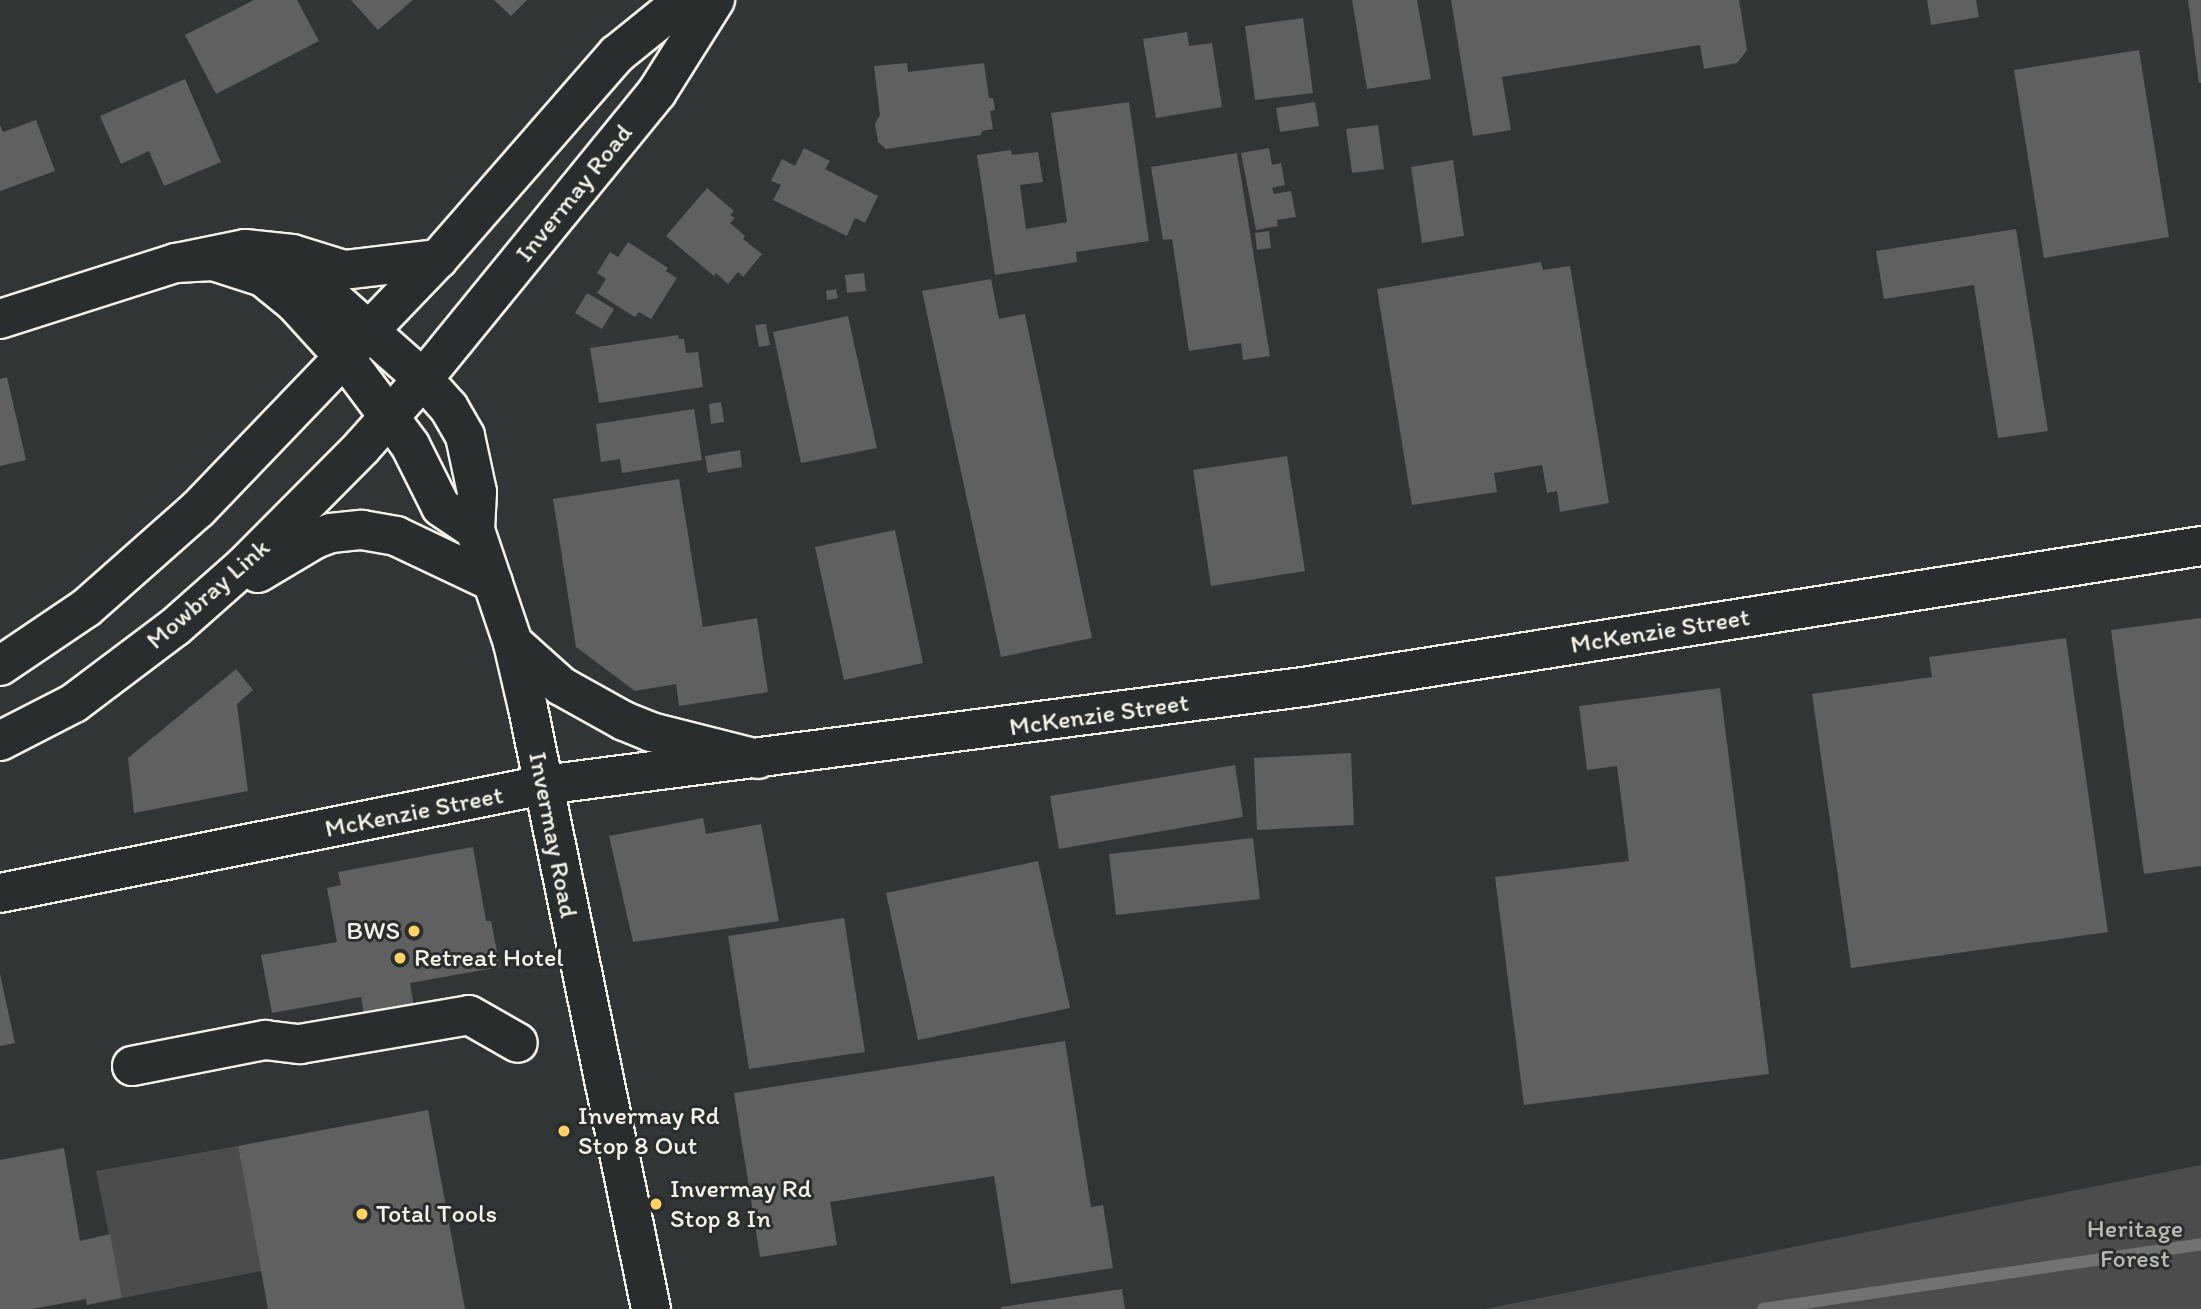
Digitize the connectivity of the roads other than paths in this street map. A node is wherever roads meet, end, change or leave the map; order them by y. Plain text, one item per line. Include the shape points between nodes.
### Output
1 (684, 0) edge
2 (715, 0) edge
3 (193, 259) junction
4 (438, 259) junction
5 (0, 319) edge
6 (357, 344) junction
7 (424, 379) junction
8 (390, 415) junction
9 (475, 530) junction
10 (2201, 546) edge
11 (493, 582) junction
12 (175, 627) junction
13 (513, 643) junction
14 (0, 666) edge
15 (0, 741) edge
16 (758, 759) junction
17 (544, 785) junction
18 (0, 892) edge
19 (518, 1043) dead end
20 (132, 1066) dead end
21 (651, 1309) edge

1 - 4 main road via 617,54
2 - 7 main road, Invermay Road via 657,92
3 - 4 main road via 258,249 357,271
3 - 5 main road
3 - 6 main road via 252,255 284,267 326,293
4 - 6 main road
6 - 7 main road, Invermay Road
6 - 8 main road
6 - 14 main road via 198,509 86,608
7 - 8 main road, Invermay Road
7 - 9 main road, Invermay Road via 466,436 478,492
8 - 9 main road via 441,507
8 - 12 main road, Mowbray Link via 244,566
9 - 11 main road, Invermay Road
10 - 16 main road, McKenzie Street via 1303,687
11 - 12 main road via 396,536 376,530 347,530 300,546
11 - 13 main road, Invermay Road
12 - 15 main road, Mowbray Link via 74,703
13 - 16 main road via 561,686 615,716 651,733
13 - 17 main road, Invermay Road
16 - 17 main road, McKenzie Street
17 - 18 main road, McKenzie Street
17 - 21 main road, Invermay Road
19 - 20 main road via 469,1015 300,1044 265,1040

